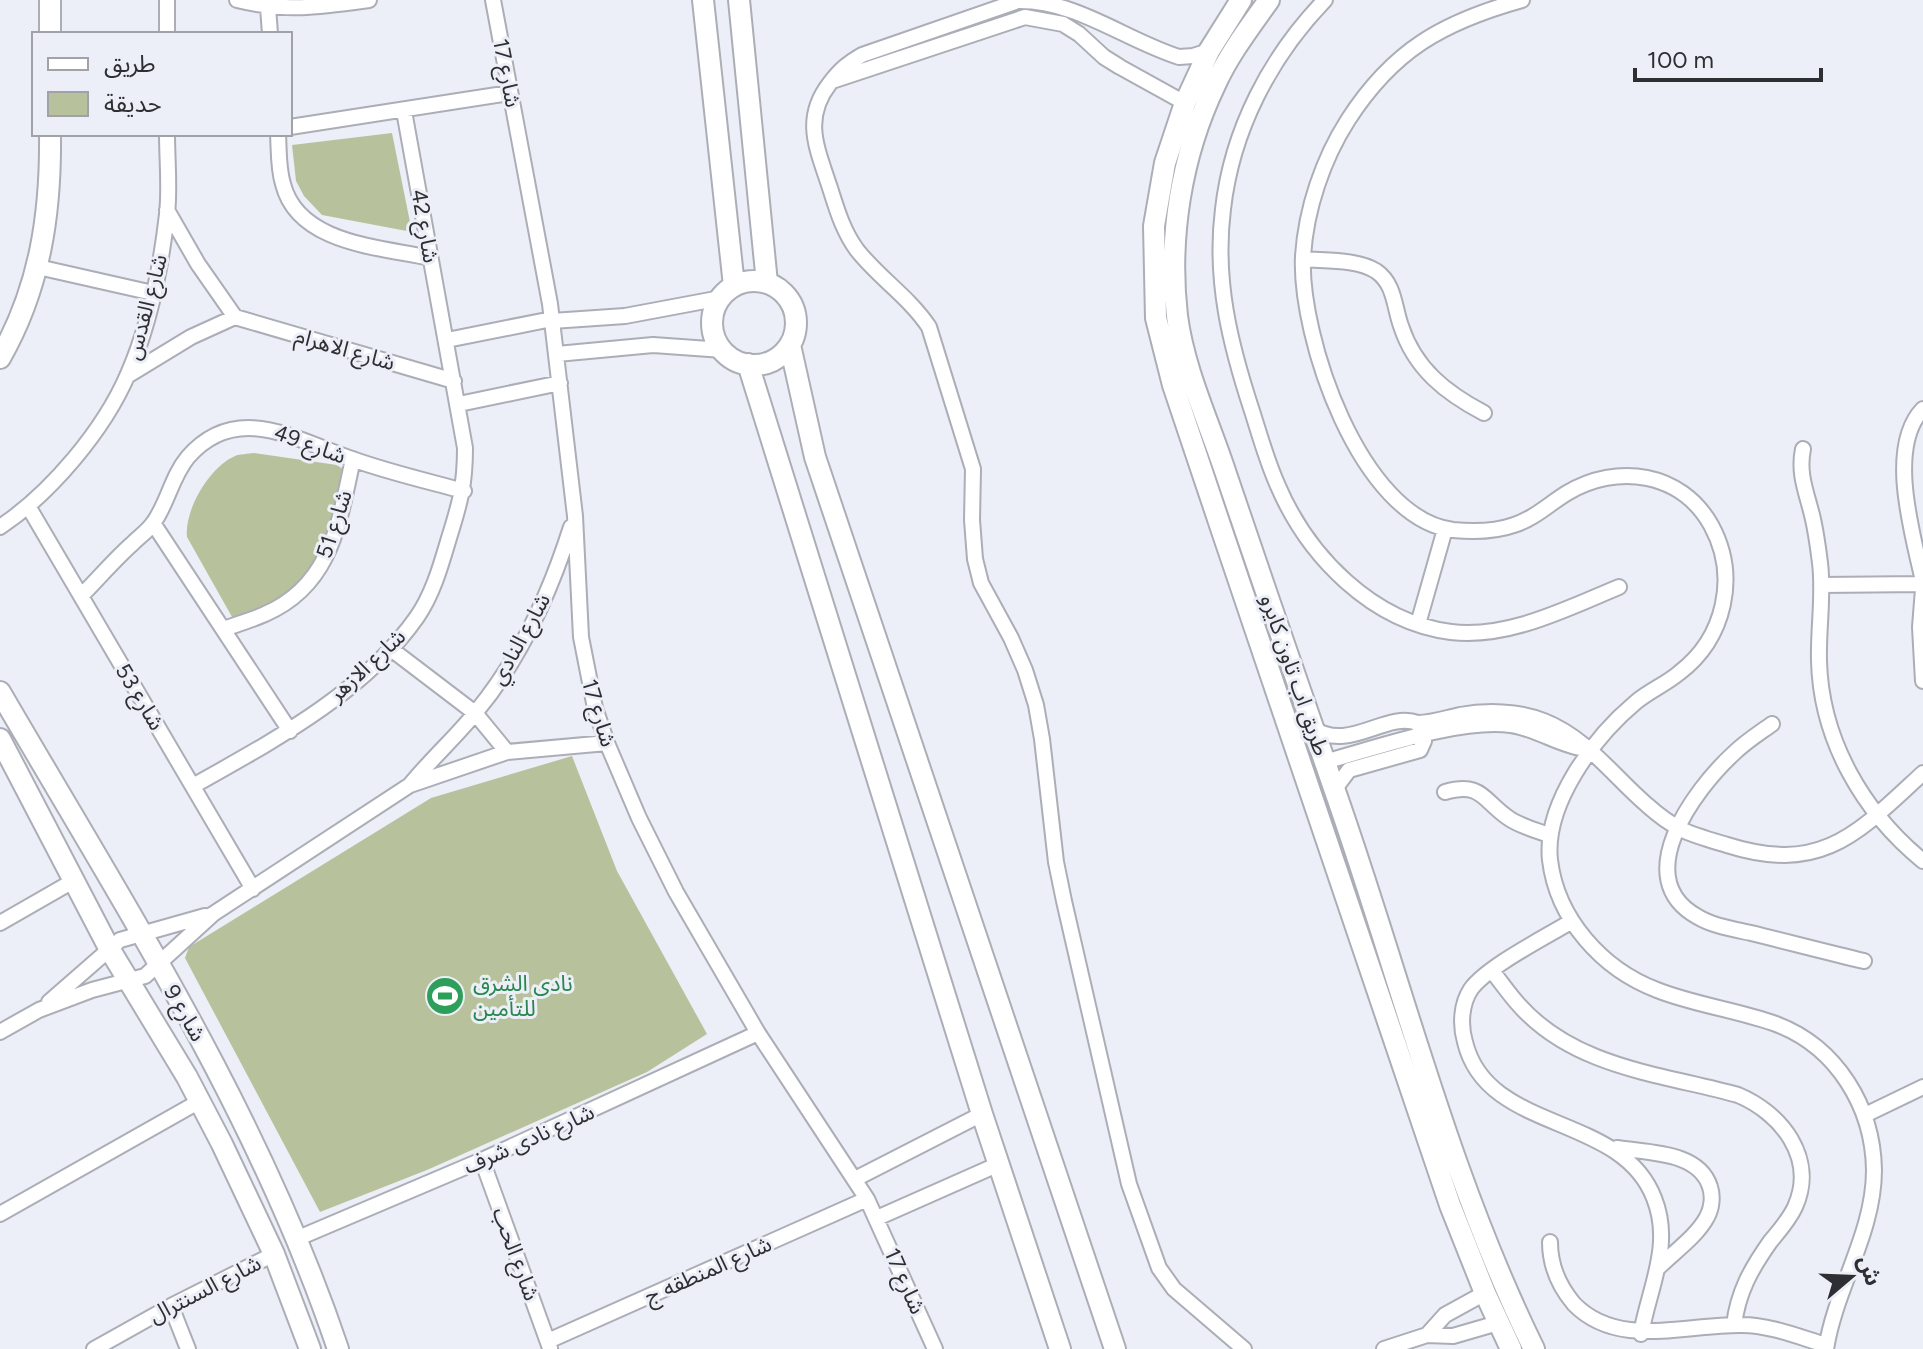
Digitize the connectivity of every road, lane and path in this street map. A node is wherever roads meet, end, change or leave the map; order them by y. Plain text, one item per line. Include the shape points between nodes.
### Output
1 (50, 0) edge
2 (167, 0) edge
3 (237, 0) edge
4 (369, 0) edge
5 (493, 0) edge
6 (703, 0) edge
7 (739, 0) edge
8 (1241, 0) edge
9 (1269, 0) edge
10 (1325, 0) edge
11 (1522, 0) edge
12 (268, 7) junction
13 (1117, 30) junction
14 (50, 32) edge
15 (167, 32) edge
16 (270, 32) edge
17 (922, 42) junction
18 (1209, 51) junction
19 (1104, 57) junction
20 (1228, 61) junction
21 (510, 93) junction
22 (1185, 103) junction
23 (404, 111) junction
24 (292, 127) edge
25 (50, 136) edge
26 (167, 136) edge
27 (278, 136) edge
28 (167, 210) junction
29 (430, 258) junction
30 (1303, 259) junction
31 (38, 267) junction
32 (767, 283) junction
33 (727, 292) junction
34 (153, 293) junction
35 (235, 317) junction
36 (552, 320) junction
37 (447, 340) junction
38 (790, 345) junction
39 (723, 350) junction
40 (557, 354) junction
41 (0, 358) edge
42 (748, 364) junction
43 (127, 376) junction
44 (454, 381) junction
45 (560, 383) junction
46 (1173, 385) junction
47 (459, 404) junction
48 (1923, 409) edge
49 (1484, 413) dead end
50 (1803, 449) dead end
51 (353, 459) junction
52 (1223, 463) junction
53 (464, 491) junction
54 (28, 506) junction
55 (575, 516) junction
56 (153, 523) junction
57 (0, 527) edge
58 (1445, 529) junction
59 (1222, 531) junction
60 (1821, 585) junction
61 (1923, 585) edge
62 (1619, 587) dead end
63 (81, 596) junction
64 (1271, 607) junction
65 (1418, 624) junction
66 (224, 629) junction
67 (391, 649) junction
68 (1923, 681) edge
69 (0, 692) edge
70 (475, 713) junction
71 (1772, 724) dead end
72 (1312, 728) junction
73 (1420, 730) junction
74 (290, 731) junction
75 (1350, 735) junction
76 (0, 739) edge
77 (607, 743) junction
78 (1591, 750) junction
79 (507, 752) junction
80 (1357, 760) junction
81 (1324, 762) junction
82 (1923, 773) edge
83 (410, 785) junction
84 (193, 786) junction
85 (1445, 792) dead end
86 (1337, 796) junction
87 (1876, 816) junction
88 (1678, 830) junction
89 (1549, 835) junction
90 (1923, 861) edge
91 (75, 880) junction
92 (253, 889) junction
93 (213, 914) junction
94 (1572, 921) junction
95 (0, 923) edge
96 (141, 934) junction
97 (110, 950) junction
98 (1864, 961) dead end
99 (158, 966) junction
100 (1492, 971) junction
101 (128, 981) junction
102 (39, 1010) junction
103 (0, 1032) edge
104 (758, 1033) junction
105 (219, 1074) junction
106 (187, 1077) junction
107 (1923, 1087) edge
108 (200, 1101) junction
109 (982, 1114) junction
110 (1865, 1115) junction
111 (1612, 1147) junction
112 (482, 1160) junction
113 (999, 1164) junction
114 (855, 1179) junction
115 (867, 1199) junction
116 (0, 1214) edge
117 (877, 1218) junction
118 (296, 1239) junction
119 (1550, 1242) dead end
120 (274, 1254) junction
121 (1658, 1267) junction
122 (1485, 1293) junction
123 (171, 1306) junction
124 (1498, 1323) junction
125 (1734, 1325) junction
126 (1641, 1334) junction
127 (1427, 1335) junction
128 (549, 1345) edge
129 (1826, 1347) edge
130 (94, 1349) edge
131 (188, 1349) edge
132 (310, 1349) edge
133 (338, 1349) edge
134 (935, 1349) edge
135 (1060, 1349) edge
136 (1115, 1349) edge
137 (1244, 1349) edge
138 (1384, 1349) edge
139 (1511, 1349) edge
140 (1534, 1349) edge

1 - 14 main road
2 - 15 street
3 - 12 street
4 - 12 street via 309,9
5 - 21 street, شارع 17
6 - 33 main road
7 - 32 main road
8 - 18 main road, طريق اب تاون كايرو
9 - 20 main road, طريق اب تاون كايرو
10 - 65 street via 1269,72 1239,138 1223,207 1223,306 1237,367 1291,512 1344,580 1378,606
11 - 30 street via 1427,39 1395,60 1365,93 1322,172
12 - 16 street
13 - 17 street via 1061,6 1028,0
13 - 18 street via 1179,57
13 - 19 street
17 - 19 street via 1025,17 1063,24
17 - 137 street via 847,63 817,102 813,128 818,151 842,223 860,253 929,327 973,469 975,559 1036,705 1061,888 1129,1184 1166,1279
18 - 20 main road
18 - 22 main road, طريق اب تاون كايرو
19 - 22 street
20 - 52 main road, طريق اب تاون كايرو via 1196,130 1181,186 1175,242 1179,327
21 - 23 street
21 - 36 street, شارع 17
22 - 46 main road, طريق اب تاون كايرو via 1165,163 1154,226 1156,318
23 - 24 street
23 - 29 street, شارع 42
25 - 31 main road via 46,225
26 - 28 street, شارع القدس
27 - 29 street via 282,184 305,221 330,235
28 - 34 street, شارع القدس
28 - 35 street
29 - 37 street, شارع 42
30 - 49 street via 1376,272 1392,291 1400,325 1422,367 1456,398
30 - 58 street via 1318,351 1357,450 1393,498
31 - 34 street
31 - 41 main road
32 - 33 main road via 750,281
32 - 38 main road via 782,291 795,313
33 - 36 street via 625,316
33 - 39 main road via 716,306 713,325
34 - 43 street, شارع القدس
35 - 43 street
35 - 44 street, شارع الاهرام
36 - 37 street
36 - 40 street, شارع 17
37 - 44 street, شارع الازهر
38 - 42 main road via 772,361
38 - 136 main road via 815,457
39 - 40 street via 653,345
39 - 42 main road
40 - 45 street, شارع 17
42 - 109 main road
43 - 54 street, شارع القدس via 89,439
44 - 47 street, شارع الازهر
45 - 47 street
45 - 55 street, شارع 17
46 - 52 main road via 1189,406 1212,460
46 - 59 main road, طريق اب تاون كايرو
47 - 53 street, شارع الازهر
48 - 61 street via 1909,436 1904,477
50 - 60 street via 1801,476 1815,528
51 - 53 street, شارع 49
51 - 56 street, شارع 49 via 275,429 228,431 189,457
51 - 66 street, شارع 51 via 332,546 312,579 282,605
52 - 64 main road, طريق اب تاون كايرو
53 - 67 street, شارع الازهر via 436,579 418,616
54 - 57 street, شارع القدس
54 - 63 street, شارع 53
55 - 70 street, شارع النادي via 555,577 526,637
55 - 77 street, شارع 17 via 581,637
56 - 63 street, شارع 49
56 - 66 street
58 - 65 street
58 - 78 street via 1476,532 1514,525 1583,485 1622,475 1668,483 1704,514 1726,572 1726,593 1710,639 1677,675 1634,703
59 - 64 main road via 1237,538
59 - 122 main road, طريق اب تاون كايرو via 1450,1205
60 - 61 street
60 - 87 street via 1819,659 1825,710 1843,759
61 - 68 street
62 - 65 street via 1553,614 1491,631 1454,632
63 - 84 street, شارع 53
64 - 72 main road, طريق اب تاون كايرو
66 - 74 street
67 - 70 street
67 - 74 street, شارع الازهر
69 - 96 main road, شارع 9
70 - 79 street
70 - 83 street, شارع النادي
71 - 88 street via 1717,770
72 - 75 street via 1330,737
72 - 81 main road, طريق اب تاون كايرو
73 - 75 street via 1404,721
73 - 78 street via 1496,724
73 - 80 street
74 - 84 street, شارع الازهر
75 - 80 street
76 - 91 main road, شارع 9
77 - 79 street, شارع النادي
77 - 104 street, شارع 17 via 676,892
78 - 88 street
78 - 89 street via 1573,776
79 - 83 street, شارع النادي
80 - 81 street
80 - 86 street via 1341,777
81 - 86 main road, طريق اب تاون كايرو
82 - 87 street
83 - 92 street, شارع النادي
84 - 92 street, شارع 53
85 - 89 street via 1480,792 1514,821
86 - 140 main road, طريق اب تاون كايرو via 1470,1200
87 - 88 street via 1828,848 1791,856 1753,853
87 - 90 street
88 - 98 street via 1668,850 1666,874 1676,897 1695,916
89 - 94 street via 1556,888
91 - 95 street
91 - 97 main road, شارع 9
92 - 93 street, شارع النادي
93 - 96 street, شارع النادي
93 - 99 street, شارع النادي
94 - 100 street
94 - 110 street via 1608,962 1642,984 1780,1025 1803,1037 1841,1071
96 - 97 street, شارع النادي via 120,940
96 - 99 main road, شارع 9
97 - 101 main road, شارع 9
97 - 102 street, شارع النادي
99 - 101 street, شارع النادي
99 - 105 main road, شارع 9
100 - 111 street via 1470,991 1463,1013 1462,1033 1476,1069 1504,1097
100 - 125 street via 1520,1006 1569,1044 1626,1069 1738,1095 1770,1112 1783,1126 1799,1159 1800,1193 1787,1221 1750,1270
101 - 102 street, شارع النادي
101 - 106 main road, شارع 9
102 - 103 street
104 - 112 street, شارع نادى شرف
104 - 114 street, شارع 17
105 - 106 main road via 201,1069
105 - 118 main road, شارع 9
106 - 108 main road, شارع 9
107 - 110 street
108 - 116 street
108 - 120 main road, شارع 9
109 - 113 main road
109 - 114 street
110 - 129 street via 1872,1143 1872,1197
111 - 121 street via 1637,1168 1654,1197 1662,1231
111 - 121 street via 1686,1161 1698,1168 1711,1190 1707,1217
112 - 118 street, شارع نادى شرف
112 - 128 street, شارع الحب
113 - 117 street
113 - 135 main road
114 - 115 street, شارع 17
115 - 117 street, شارع 17
115 - 128 street, شارع المنطقه ج
117 - 134 street, شارع 17
118 - 133 main road, شارع 9
119 - 126 street via 1558,1281 1577,1308 1601,1327
120 - 123 street, شارع السنترال
120 - 132 main road, شارع 9
121 - 126 street
122 - 124 main road, طريق اب تاون كايرو
122 - 127 street via 1445,1315
123 - 130 street, شارع السنترال
123 - 131 street
124 - 127 street via 1453,1336
124 - 139 main road, طريق اب تاون كايرو
125 - 126 street
125 - 129 street via 1758,1326
127 - 138 street

